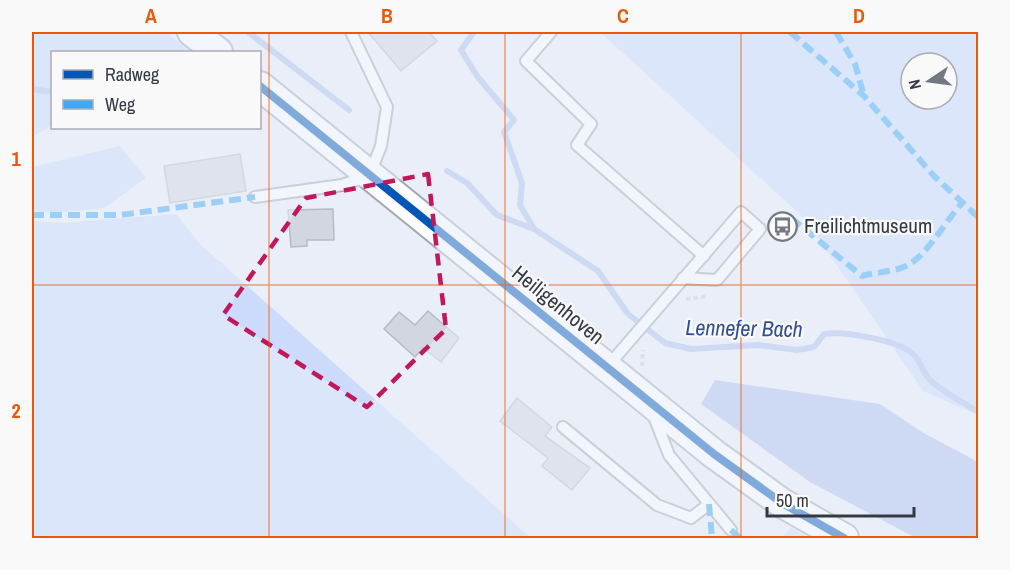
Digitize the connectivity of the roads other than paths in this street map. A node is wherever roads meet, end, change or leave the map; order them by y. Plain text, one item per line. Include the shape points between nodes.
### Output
1 (192, 32) edge
2 (351, 32) edge
3 (551, 32) edge
4 (217, 51) edge
5 (261, 87) edge
6 (369, 176) junction
7 (255, 197) dead end
8 (704, 256) junction
9 (684, 278) junction
10 (607, 367) junction
11 (649, 402) junction
12 (563, 427) dead end
13 (709, 504) junction
14 (731, 530) dead end
15 (844, 538) edge

1 - 4 main road
2 - 6 lane via 387,107 381,146
3 - 8 lane via 526,61 591,124 577,145
5 - 6 main road, Heiligenhoven
6 - 7 lane
6 - 10 main road, Heiligenhoven
8 - 9 lane
8 - 9 lane via 741,212 760,229 717,280
9 - 10 lane
10 - 11 main road, Heiligenhoven
11 - 13 lane via 669,455
11 - 15 main road, Heiligenhoven via 782,503
12 - 13 lane via 657,505 692,518
13 - 14 lane

